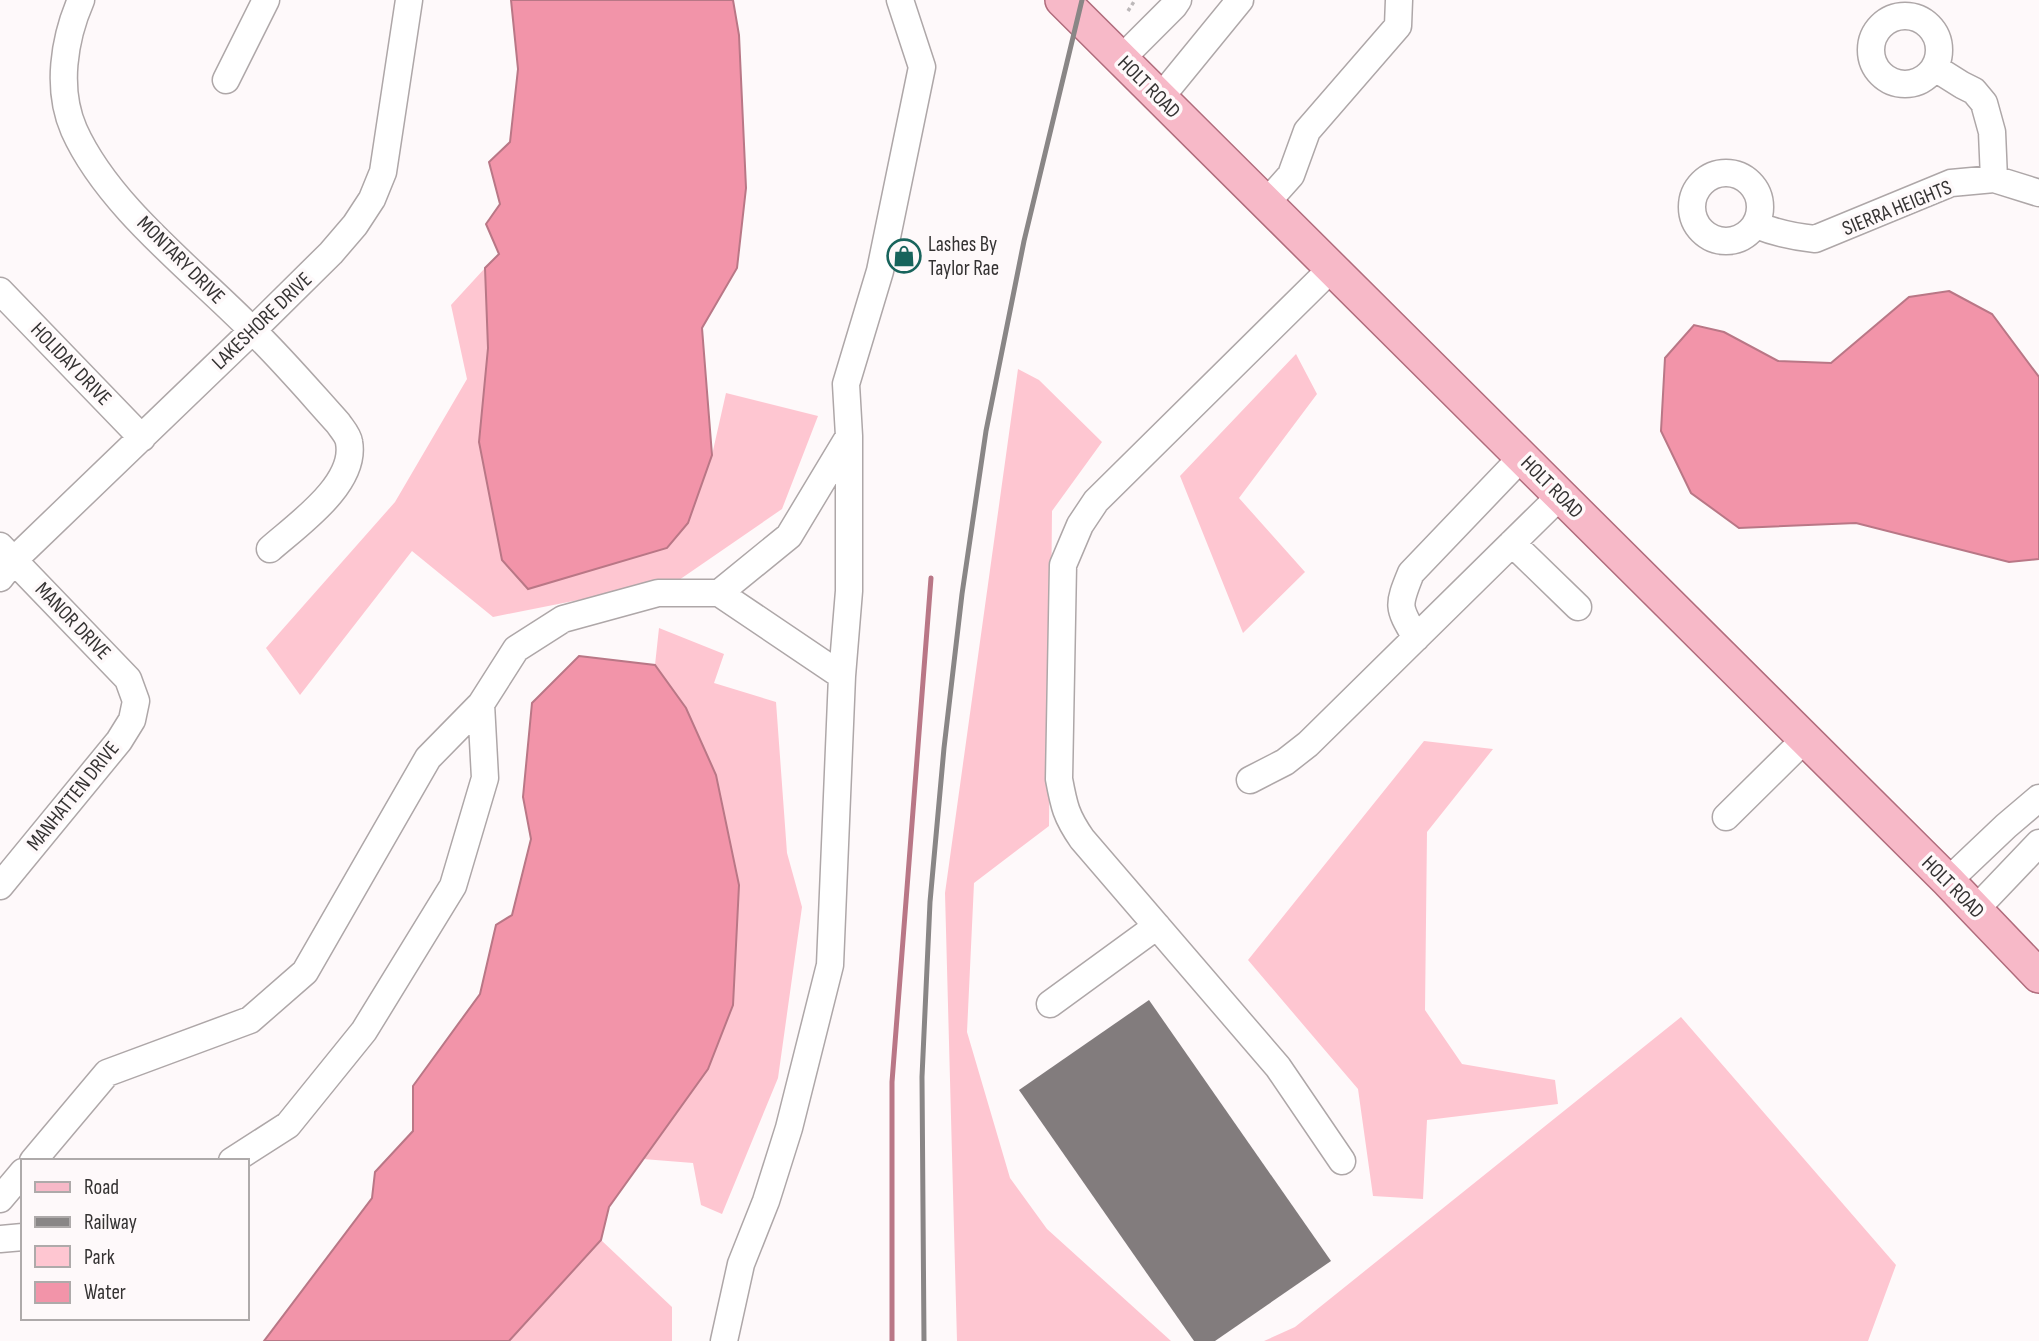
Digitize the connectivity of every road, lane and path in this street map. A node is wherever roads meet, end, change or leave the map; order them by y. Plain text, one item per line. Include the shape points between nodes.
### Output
1 (81, 0) edge
2 (266, 0) edge
3 (409, 0) edge
4 (900, 0) edge
5 (1062, 0) edge
6 (1135, 0) edge
7 (1178, 0) edge
8 (1240, 0) edge
9 (1399, 0) edge
10 (1128, 11) dead end
11 (1121, 59) junction
12 (1935, 68) dead end
13 (226, 80) dead end
14 (1160, 98) junction
15 (1994, 179) junction
16 (2039, 193) edge
17 (1266, 203) junction
18 (1756, 225) dead end
19 (1332, 268) junction
20 (0, 291) edge
21 (253, 330) junction
22 (849, 436) junction
23 (142, 438) junction
24 (1522, 457) junction
25 (1560, 496) junction
26 (1512, 543) junction
27 (270, 549) dead end
28 (5, 561) edge
29 (719, 593) junction
30 (1578, 607) dead end
31 (1416, 638) junction
32 (842, 676) junction
33 (136, 701) joint
34 (481, 704) junction
35 (1805, 739) junction
36 (1251, 780) dead end
37 (2039, 798) edge
38 (1726, 817) dead end
39 (2039, 842) edge
40 (1948, 881) junction
41 (0, 886) edge
42 (1976, 909) junction
43 (1157, 926) junction
44 (2039, 976) edge
45 (1050, 1004) dead end
46 (35, 1159) edge
47 (235, 1159) edge
48 (1342, 1161) dead end
49 (21, 1174) edge
50 (0, 1199) edge
51 (21, 1237) edge
52 (0, 1239) edge
53 (724, 1341) edge

1 - 21 street, MONTARY DRIVE via 64,71 74,129 92,160 144,225
2 - 13 street
3 - 21 street, LAKESHORE DRIVE via 383,172 372,200 331,253
4 - 22 street via 922,67 880,271 846,384
5 - 11 main road, HOLT ROAD
6 - 10 path
7 - 11 street
8 - 14 street
9 - 17 street via 1398,26 1307,131 1291,175
11 - 14 main road, HOLT ROAD
12 - 15 street via 1975,91 1984,103 1992,132
14 - 17 main road, HOLT ROAD
15 - 16 street, SIERRA HEIGHTS
15 - 18 street, SIERRA HEIGHTS via 1951,183 1815,239
17 - 19 main road, HOLT ROAD
19 - 24 main road, HOLT ROAD
19 - 43 street via 1096,500 1063,565 1059,779 1065,808 1082,839
20 - 23 street, HOLIDAY DRIVE
21 - 23 street, LAKESHORE DRIVE
21 - 27 street, MONTARY DRIVE via 349,439 346,470 331,494
22 - 29 street via 789,536
22 - 32 street via 849,591
23 - 28 street, LAKESHORE DRIVE
24 - 25 main road, HOLT ROAD
24 - 31 street via 1411,573 1400,610
25 - 26 street
25 - 35 main road, HOLT ROAD
26 - 30 street
26 - 31 street
28 - 33 street, MANOR DRIVE via 128,678
29 - 32 street
29 - 34 street via 658,593 564,620 516,649
31 - 36 street via 1308,744
32 - 53 street via 830,965 789,1128 741,1264
33 - 41 street, MANHATTEN DRIVE via 132,720 119,741
34 - 46 street via 428,758 305,972 250,1020 107,1073
34 - 47 street via 485,778 453,886 356,1042 288,1125
35 - 38 street
35 - 40 main road, HOLT ROAD
37 - 40 street
39 - 42 street
40 - 42 main road, HOLT ROAD
42 - 44 main road, HOLT ROAD
43 - 45 street
43 - 48 street via 1278,1067
49 - 50 street
51 - 52 street

